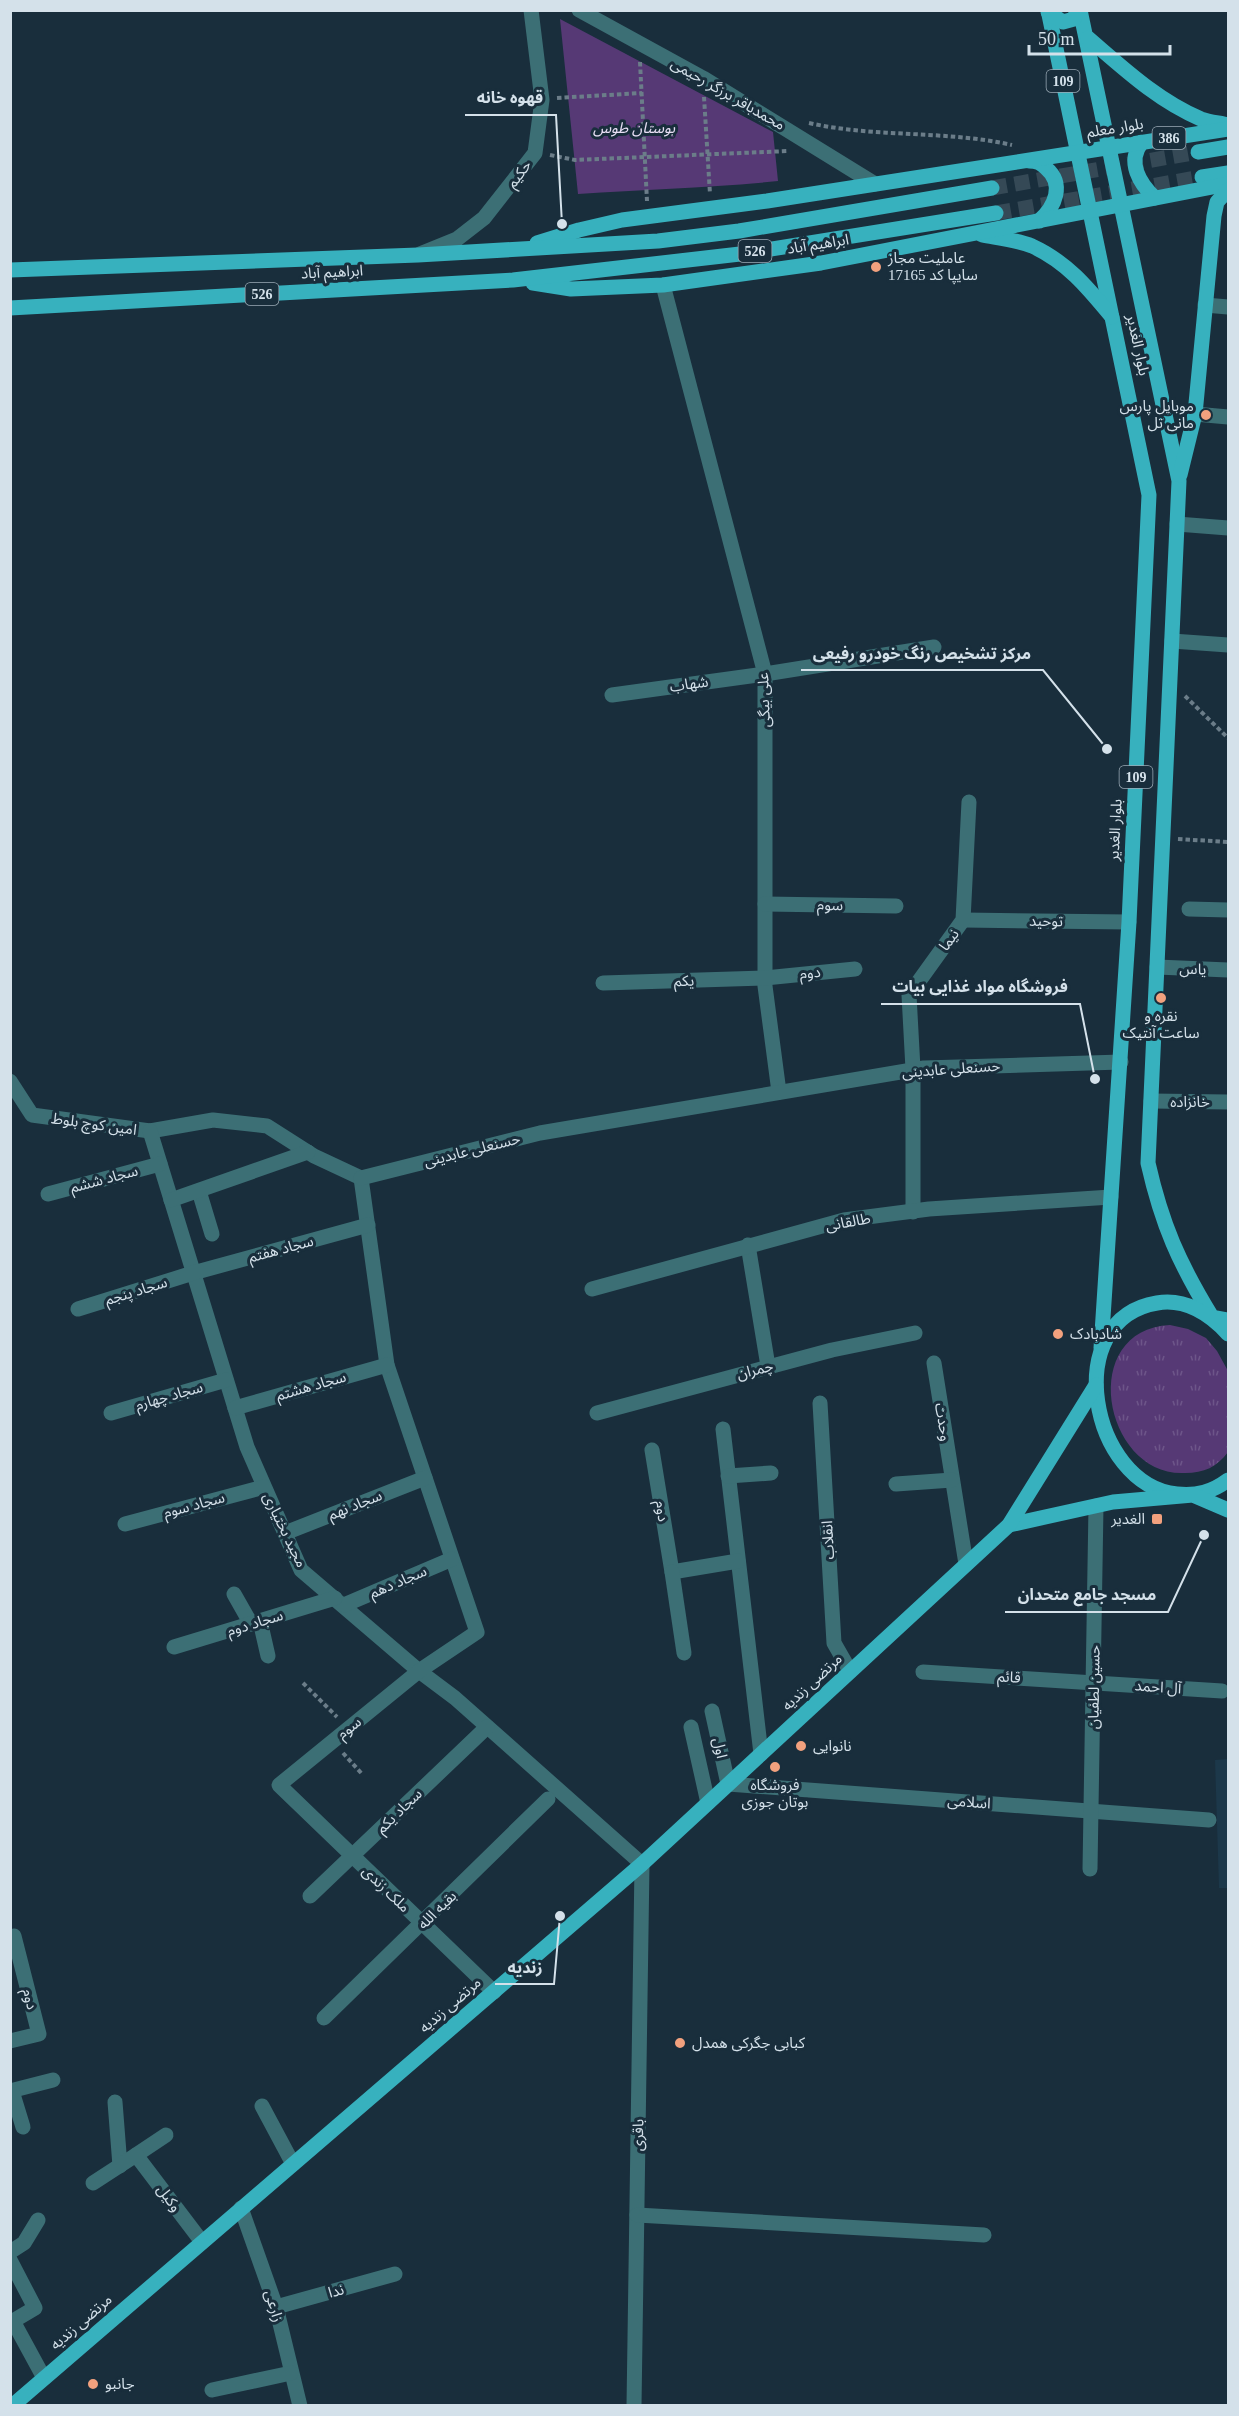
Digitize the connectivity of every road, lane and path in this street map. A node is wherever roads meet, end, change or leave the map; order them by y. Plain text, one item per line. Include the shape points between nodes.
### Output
1 (531, 10) edge
2 (579, 10) edge
3 (1079, 10) edge
4 (1048, 11) edge
5 (1088, 38) junction
6 (639, 43) junction
7 (703, 78) junction
8 (642, 93) junction
9 (542, 100) junction
10 (801, 121) dead end
11 (1228, 127) edge
12 (1143, 142) junction
13 (1017, 146) dead end
14 (1110, 147) junction
15 (1228, 147) edge
16 (818, 148) junction
17 (1078, 152) junction
18 (1198, 152) tunnel mouth
19 (535, 153) junction
20 (708, 154) junction
21 (645, 157) junction
22 (1025, 160) junction
23 (1228, 173) edge
24 (1202, 177) tunnel mouth
25 (875, 184) junction
26 (1228, 184) edge
27 (992, 188) tunnel mouth
28 (1228, 190) edge
29 (710, 194) dead end
30 (1155, 198) junction
31 (647, 204) dead end
32 (1121, 205) junction
33 (1091, 211) junction
34 (996, 213) tunnel mouth
35 (1040, 221) junction
36 (976, 233) junction
37 (511, 251) junction
38 (418, 255) junction
39 (10, 270) edge
40 (513, 280) junction
41 (663, 285) junction
42 (1205, 306) junction
43 (1228, 307) edge
44 (10, 308) edge
45 (1114, 320) junction
46 (1195, 414) junction
47 (1228, 417) edge
48 (1179, 480) junction
49 (1177, 524) junction
50 (1228, 528) edge
51 (1172, 641) junction
52 (1228, 645) edge
53 (934, 647) dead end
54 (765, 674) junction
55 (612, 695) dead end
56 (1195, 705) dead end
57 (1228, 738) edge
58 (969, 802) dead end
59 (1189, 840) dead end
60 (1228, 842) edge
61 (765, 904) junction
62 (896, 906) dead end
63 (1189, 909) dead end
64 (1228, 910) edge
65 (963, 920) junction
66 (1129, 922) junction
67 (1156, 967) junction
68 (855, 969) dead end
69 (1228, 970) edge
70 (765, 978) junction
71 (603, 983) dead end
72 (1120, 1062) junction
73 (913, 1070) junction
74 (10, 1081) edge
75 (778, 1092) junction
76 (1151, 1101) junction
77 (1228, 1102) edge
78 (150, 1131) junction
79 (308, 1152) junction
80 (160, 1164) junction
81 (361, 1178) junction
82 (199, 1191) junction
83 (48, 1194) dead end
84 (1111, 1197) junction
85 (171, 1200) junction
86 (914, 1212) junction
87 (368, 1225) junction
88 (212, 1234) dead end
89 (748, 1245) junction
90 (193, 1273) junction
91 (592, 1289) dead end
92 (78, 1309) dead end
93 (1212, 1317) junction
94 (1228, 1320) edge
95 (915, 1333) dead end
96 (1228, 1334) edge
97 (1101, 1348) junction
98 (934, 1364) dead end
99 (387, 1365) junction
100 (768, 1366) junction
101 (226, 1380) junction
102 (1096, 1385) junction
103 (820, 1403) dead end
104 (235, 1408) junction
105 (111, 1413) dead end
106 (597, 1413) dead end
107 (723, 1429) dead end
108 (652, 1450) dead end
109 (771, 1473) dead end
110 (728, 1476) junction
111 (425, 1478) junction
112 (952, 1480) junction
113 (1228, 1480) edge
114 (896, 1484) dead end
115 (264, 1486) junction
116 (1192, 1495) junction
117 (1096, 1506) junction
118 (1228, 1510) edge
119 (125, 1524) dead end
120 (1009, 1525) junction
121 (285, 1533) junction
122 (452, 1559) junction
123 (738, 1561) junction
124 (966, 1564) junction
125 (672, 1572) junction
126 (234, 1594) dead end
127 (340, 1601) junction
128 (255, 1623) junction
129 (174, 1647) dead end
130 (684, 1653) dead end
131 (268, 1656) dead end
132 (419, 1671) junction
133 (850, 1671) junction
134 (923, 1672) dead end
135 (303, 1683) dead end
136 (1095, 1683) junction
137 (1222, 1691) dead end
138 (712, 1711) dead end
139 (487, 1727) junction
140 (691, 1727) dead end
141 (348, 1728) junction
142 (332, 1742) junction
143 (761, 1754) junction
144 (362, 1774) dead end
145 (728, 1784) junction
146 (279, 1785) joint
147 (548, 1799) dead end
148 (708, 1803) junction
149 (1091, 1811) junction
150 (1209, 1820) dead end
151 (352, 1856) junction
152 (642, 1864) junction
153 (1090, 1869) dead end
154 (310, 1896) dead end
155 (423, 1924) junction
156 (14, 1935) dead end
157 (494, 1992) junction
158 (324, 2019) dead end
159 (10, 2041) edge
160 (53, 2080) dead end
161 (11, 2091) edge
162 (115, 2102) dead end
163 (262, 2106) dead end
164 (23, 2127) dead end
165 (166, 2135) dead end
166 (136, 2155) junction
167 (293, 2164) junction
168 (120, 2166) junction
169 (93, 2184) dead end
170 (241, 2208) junction
171 (638, 2215) junction
172 (38, 2220) dead end
173 (984, 2235) dead end
174 (202, 2242) junction
175 (10, 2252) edge
176 (10, 2260) edge
177 (395, 2274) dead end
178 (276, 2307) junction
179 (291, 2373) junction
180 (44, 2378) junction
181 (213, 2390) dead end
182 (12, 2406) edge
183 (300, 2406) edge
184 (634, 2406) edge

1 - 9 street, حکیم
2 - 6 street, محمدباقر برزگر رحیمی
3 - 4 main road via 1074,19 1063,22
3 - 5 main road, 109
4 - 17 main road, 109
5 - 11 main road via 1162,98 1203,120
5 - 14 main road, 109
6 - 7 street, محمدباقر برزگر رحیمی
6 - 8 path
7 - 16 street, محمدباقر برزگر رحیمی
7 - 20 path
8 - 9 path
8 - 21 path
9 - 19 street, حکیم
10 - 13 path via 880,134 986,140
11 - 12 main road, بلوار معلم / 386
12 - 14 main road, بلوار معلم / 386
12 - 30 main road via 1135,157 1137,173 1143,187
14 - 17 main road, بلوار معلم / 386
14 - 32 main road, 109
15 - 18 main road, 386
16 - 20 path
16 - 25 street, محمدباقر برزگر رحیمی
17 - 22 main road, ابراهیم آباد / 526
17 - 33 main road, 109
19 - 21 path via 575,160
19 - 38 street, حکیم via 484,218 457,239
20 - 21 path
20 - 29 path
21 - 31 path
22 - 25 main road, ابراهیم آباد / 526
22 - 35 main road via 1044,166 1055,181 1052,208
23 - 24 main road
25 - 37 main road, ابراهیم آباد / 526 via 622,220
26 - 30 main road
27 - 37 main road, ابراهیم آباد / 526 via 739,231
28 - 42 main road via 1217,202 1214,216
30 - 32 main road
32 - 33 main road
32 - 48 main road, بلوار الغدیر / 109
33 - 35 main road, ابراهیم آباد / 526
33 - 45 main road, بلوار الغدیر / 109
34 - 40 main road, ابراهیم آباد / 526 via 717,257
35 - 36 main road, ابراهیم آباد / 526
36 - 41 main road, ابراهیم آباد / 526 via 821,263
36 - 45 main road via 1030,245 1054,258 1077,275
37 - 38 main road, ابراهیم آباد / 526
38 - 39 main road, ابراهیم آباد / 526
40 - 41 main road, ابراهیم آباد / 526 via 571,289
40 - 44 main road, ابراهیم آباد / 526
41 - 54 street, علی بیگی
42 - 43 street
42 - 46 main road
45 - 66 main road, بلوار الغدیر / 109 via 1149,495
46 - 47 street
46 - 48 main road
48 - 49 main road, بلوار الغدیر / 109
49 - 50 street
49 - 51 main road, بلوار الغدیر / 109
51 - 52 street
51 - 67 main road, بلوار الغدیر / 109
53 - 54 street, شهاب
54 - 55 street, شهاب
54 - 61 street, علی بیگی
56 - 57 path
58 - 65 street, نیما
59 - 60 path
61 - 62 street, سوم
61 - 70 street, علی بیگی
63 - 64 street
65 - 66 street, توحید
65 - 73 street, نیما via 909,995
66 - 72 main road, بلوار الغدیر / 109
67 - 69 street, یاس
67 - 76 main road, بلوار الغدیر / 109
68 - 70 street, دوم
70 - 71 street, یکم
70 - 75 street, علی بیگی
72 - 73 street, حسنعلی عابدینی
72 - 84 main road, بلوار الغدیر / 109
73 - 75 street, حسنعلی عابدینی
73 - 86 street, نیما
74 - 78 street, امین کوچ بلوط via 32,1115
75 - 81 street, حسنعلی عابدینی via 540,1133
76 - 77 street, خانزاده
76 - 93 main road, بلوار الغدیر / 109 via 1148,1163 1158,1208 1173,1248
78 - 79 street, امین کوچ بلوط via 213,1120 267,1126
78 - 80 street, مجید بختیاری
79 - 81 street, امین کوچ بلوط
79 - 82 street
80 - 83 street, سجاد ششم
80 - 85 street, مجید بختیاری
81 - 87 street
82 - 85 street
82 - 88 street
84 - 86 street, طالقانی
84 - 97 main road, بلوار الغدیر / 109
85 - 90 street, مجید بختیاری
86 - 89 street, طالقانی via 844,1220
87 - 90 street, سجاد هفتم
87 - 99 street
89 - 91 street, طالقانی
89 - 100 street
90 - 92 street, سجاد پنجم
90 - 101 street, مجید بختیاری
93 - 94 main road
93 - 96 main road
93 - 97 main road via 1173,1301 1148,1304 1119,1321
95 - 100 street, چمران
97 - 102 main road, بلوار الغدیر
98 - 112 street, وحدت
99 - 104 street, سجاد هشتم
99 - 111 street
100 - 106 street, چمران
101 - 104 street, مجید بختیاری
101 - 105 street, سجاد چهارم
102 - 116 main road via 1108,1438 1130,1470 1156,1489
102 - 120 main road
103 - 133 street, انقلاب via 834,1643
104 - 115 street, مجید بختیاری
107 - 110 street
108 - 125 street, دوم
109 - 110 street
110 - 123 street
111 - 121 street, سجاد نهم
111 - 122 street
112 - 114 street
112 - 124 street, وحدت
113 - 116 main road via 1217,1488
115 - 119 street, سجاد سوم
115 - 121 street, مجید بختیاری
116 - 117 main road
116 - 118 main road
117 - 120 main road
117 - 136 street, حسین لطفیان
120 - 124 main road, مرتضی زندیه
121 - 127 street, مجید بختیاری via 301,1570
122 - 127 street, سجاد دهم
122 - 132 street via 477,1632
123 - 125 street
123 - 143 street
124 - 133 main road, مرتضی زندیه
125 - 130 street, دوم
126 - 128 street
127 - 128 street, سجاد دوم
127 - 132 street, مجید بختیاری
128 - 129 street, سجاد دوم
128 - 131 street
132 - 139 street, مجید بختیاری
132 - 141 street, سوم
133 - 143 main road, مرتضی زندیه
134 - 136 street, قائم
135 - 141 path
136 - 137 street, آل احمد
136 - 149 street, حسین لطفیان
138 - 145 street, اول
139 - 151 street, سجاد یکم
139 - 152 street, مجید بختیاری
140 - 148 street
141 - 142 street, سوم
142 - 144 path
142 - 146 street, سوم
143 - 145 main road, مرتضی زندیه
145 - 148 main road, مرتضی زندیه
145 - 149 street, اسلامی
146 - 151 street, ملک زندی
147 - 155 street, بقیه الله
148 - 152 main road, مرتضی زندیه
149 - 150 street, اسلامی
149 - 153 street, حسین لطفیان
151 - 154 street, سجاد یکم
151 - 155 street, ملک زندی
152 - 157 main road, مرتضی زندیه
152 - 171 street, باقری
155 - 157 street, ملک زندی
155 - 158 street, بقیه الله
156 - 159 street, دوم via 39,2034
157 - 167 main road, مرتضی زندیه
160 - 161 street
161 - 164 street
162 - 168 street
163 - 167 street
165 - 166 street
166 - 168 street
166 - 174 street, وکیل
167 - 170 main road, مرتضی زندیه
168 - 169 street
170 - 174 main road, مرتضی زندیه
170 - 178 street, زارعی
171 - 173 street
171 - 184 street, باقری
172 - 175 street via 24,2243
174 - 180 main road, مرتضی زندیه
176 - 180 street via 35,2308 13,2321
177 - 178 street, ندا
178 - 179 street, زارعی
179 - 181 street
179 - 183 street, زارعی
180 - 182 main road, مرتضی زندیه

